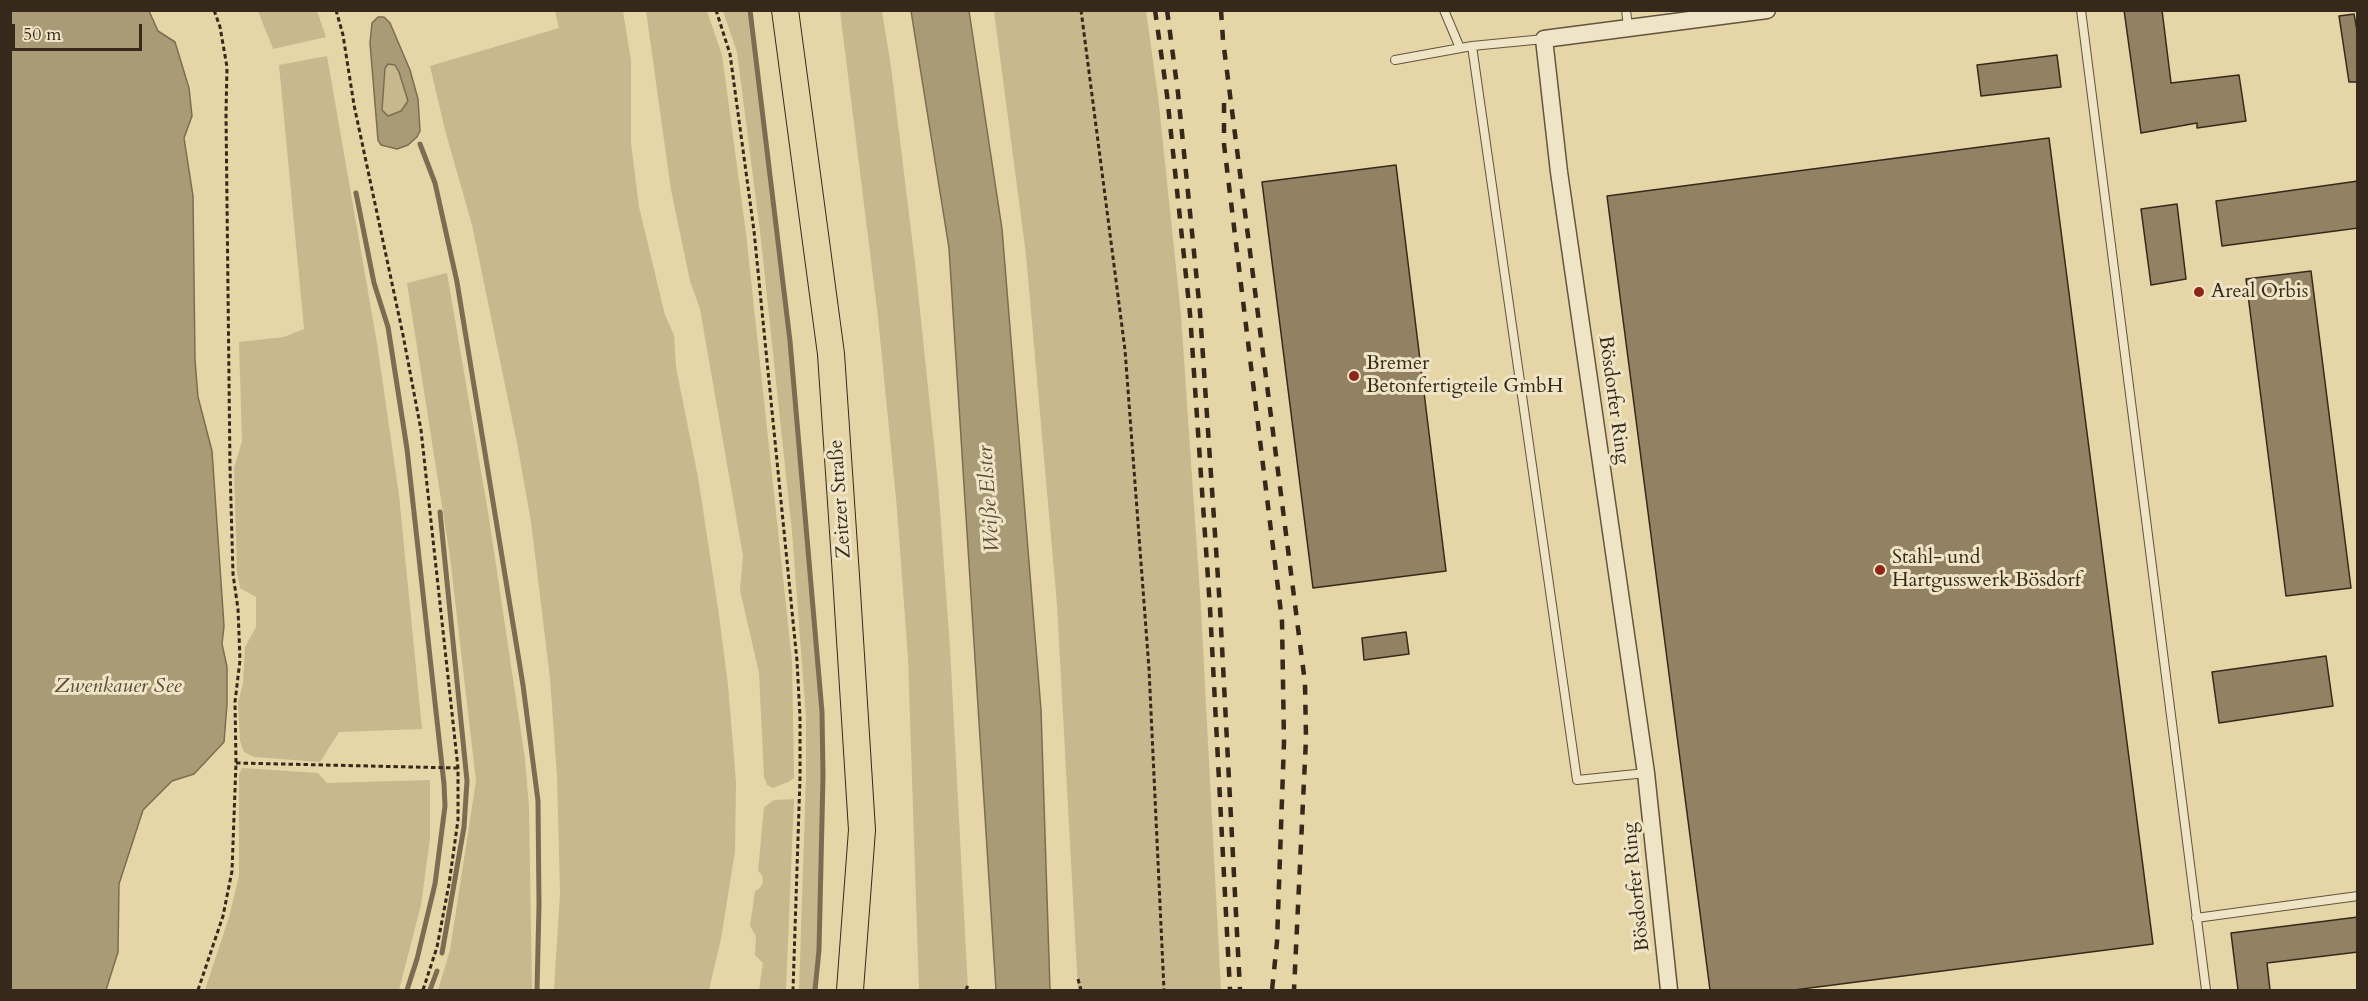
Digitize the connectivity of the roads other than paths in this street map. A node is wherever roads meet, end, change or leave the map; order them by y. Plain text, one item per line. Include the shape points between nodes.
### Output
1 (785, 10) edge
2 (1444, 10) edge
3 (1767, 10) edge
4 (2081, 10) edge
5 (1627, 19) edge
6 (1544, 39) junction
7 (1472, 46) junction
8 (1460, 48) junction
9 (1395, 60) dead end
10 (1646, 773) junction
11 (2358, 896) edge
12 (2196, 918) junction
13 (850, 990) edge
14 (1669, 990) edge
15 (2206, 990) edge

1 - 13 main road, Zeitzer Straße via 831,354 846,576 862,830
2 - 8 lane
3 - 5 street
4 - 12 lane
5 - 6 street
6 - 7 lane
6 - 10 street, Bösdorfer Ring via 1560,183
7 - 8 lane
7 - 10 lane via 1578,780
8 - 9 lane
10 - 14 street, Bösdorfer Ring
11 - 12 lane
12 - 15 lane

